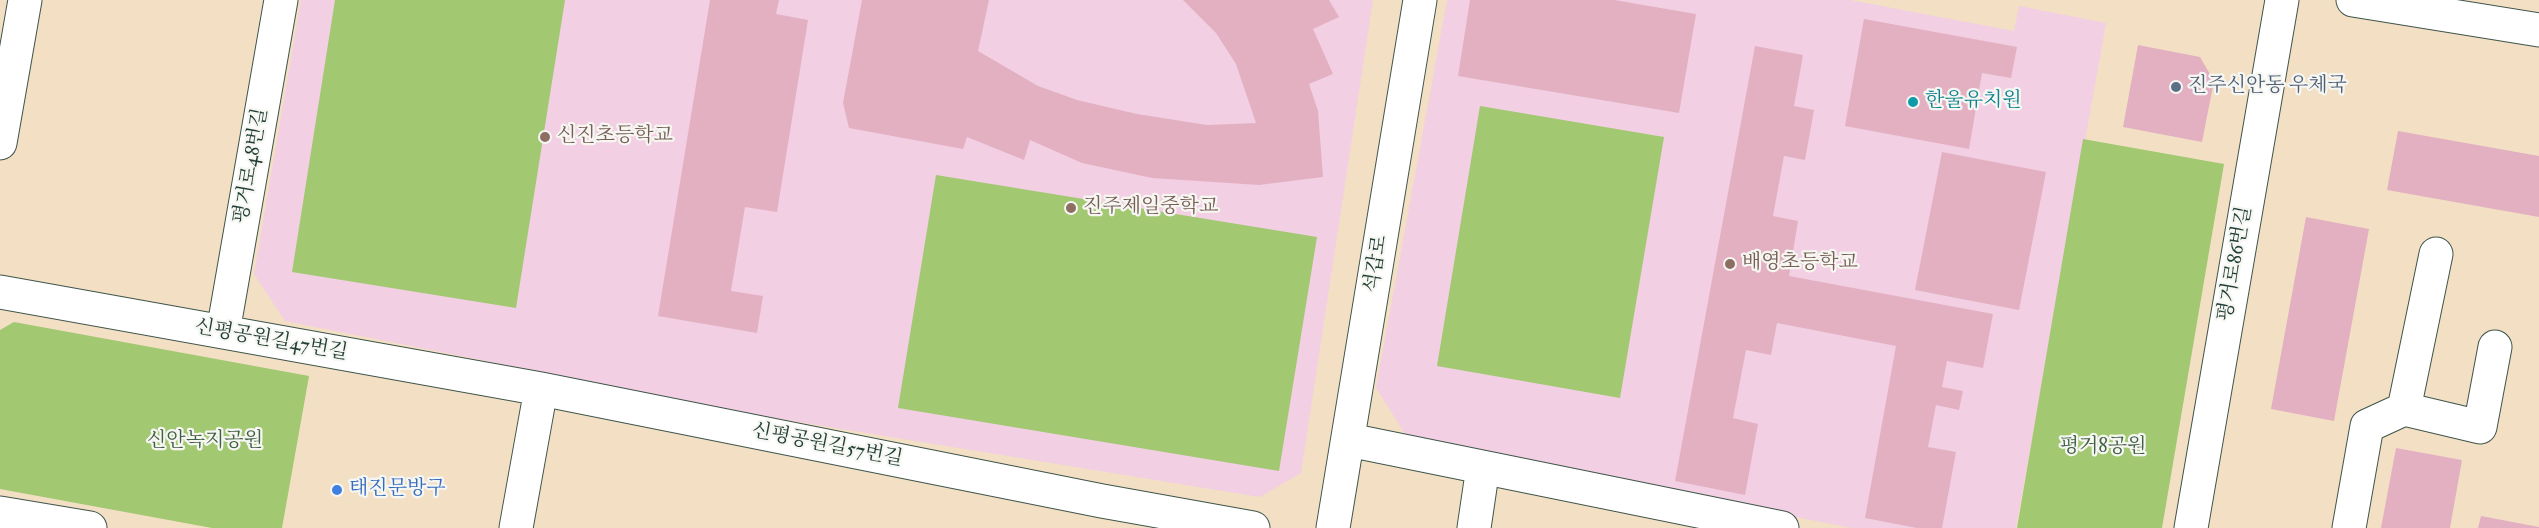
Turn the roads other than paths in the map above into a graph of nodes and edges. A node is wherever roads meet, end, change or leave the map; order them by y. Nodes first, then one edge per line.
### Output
1 (25, 0) edge
2 (281, 0) edge
3 (1420, 0) edge
4 (2282, 0) edge
5 (2353, 0) edge
6 (2539, 30) edge
7 (0, 143) edge
8 (2436, 254) dead end
9 (0, 292) edge
10 (223, 332) junction
11 (2495, 347) dead end
12 (541, 388) junction
13 (2404, 409) junction
14 (1349, 440) junction
15 (1483, 467) junction
16 (0, 513) edge
17 (1100, 515) edge
18 (1672, 517) edge
19 (90, 528) edge
20 (516, 528) edge
21 (1252, 528) edge
22 (1333, 528) edge
23 (1473, 528) edge
24 (1782, 528) edge
25 (2191, 528) edge
26 (2349, 528) edge

1 - 7 street
2 - 10 street, 평거로48번길
3 - 14 street, 석갑로
4 - 25 street, 평거로86번길
5 - 6 street
8 - 13 street
9 - 10 street, 신평공원길47번길
10 - 12 street, 신평공원길47번길
11 - 13 street
12 - 17 street, 신평공원길57번길
12 - 20 street
13 - 26 street
14 - 15 street
14 - 22 street, 석갑로
15 - 18 street
15 - 23 street
16 - 19 street
17 - 21 street, 신평공원길57번길
18 - 24 street

